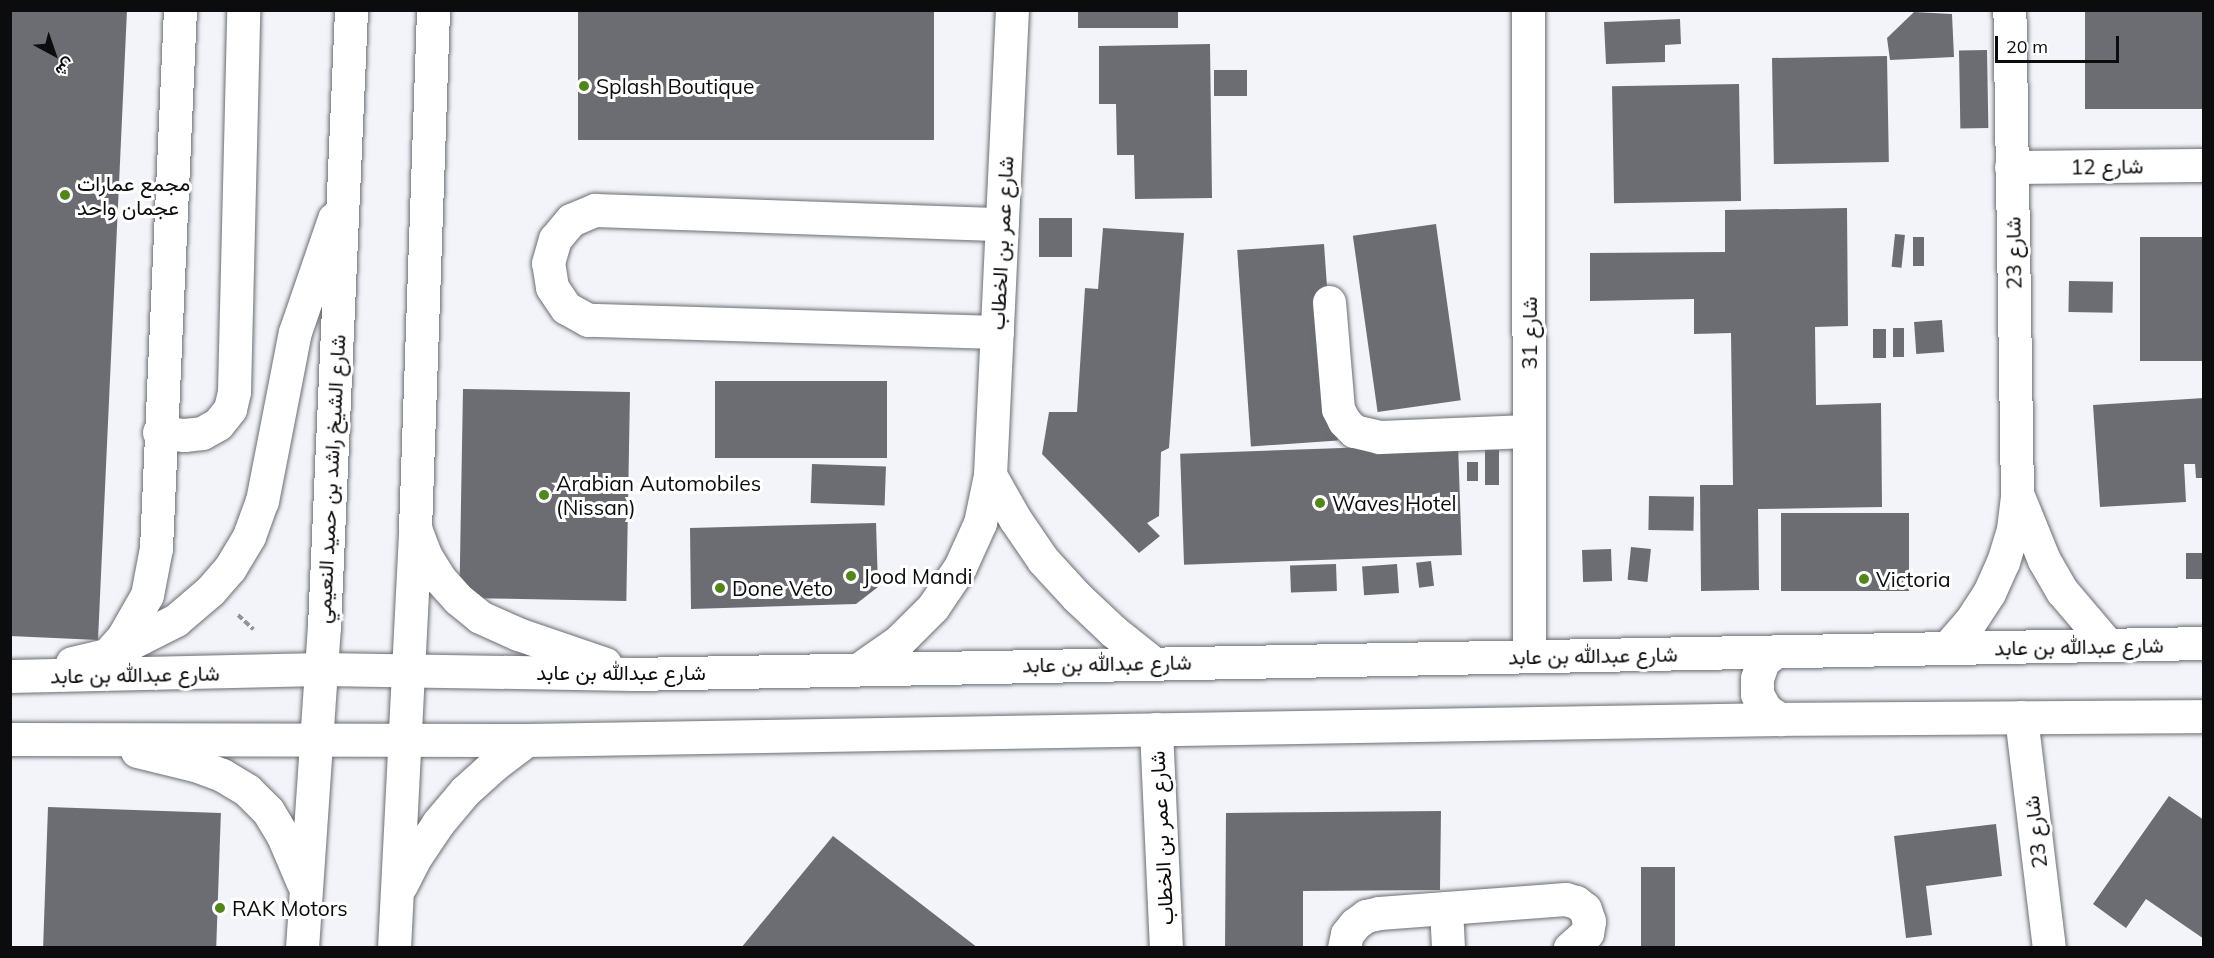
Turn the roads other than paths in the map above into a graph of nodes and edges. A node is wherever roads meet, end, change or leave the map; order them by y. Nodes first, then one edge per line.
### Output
1 (180, 10) edge
2 (243, 10) edge
3 (351, 10) edge
4 (433, 10) edge
5 (1012, 10) edge
6 (1528, 10) edge
7 (2009, 10) edge
8 (2204, 165) edge
9 (2011, 168) junction
10 (343, 195) junction
11 (1002, 224) junction
12 (1329, 302) dead end
13 (997, 332) junction
14 (1529, 431) junction
15 (159, 432) junction
16 (990, 476) junction
17 (2017, 495) junction
18 (415, 529) junction
19 (2204, 644) edge
20 (2108, 645) junction
21 (1947, 648) junction
22 (1776, 651) junction
23 (107, 655) junction
24 (1530, 656) junction
25 (1152, 662) junction
26 (321, 669) junction
27 (859, 669) junction
28 (406, 670) junction
29 (632, 674) junction
30 (15, 676) edge
31 (2204, 716) edge
32 (2021, 717) junction
33 (1780, 719) junction
34 (1156, 729) junction
35 (82, 738) junction
36 (10, 739) edge
37 (316, 739) junction
38 (403, 740) junction
39 (528, 740) junction
40 (306, 888) junction
41 (397, 892) junction
42 (1446, 908) junction
43 (302, 948) edge
44 (394, 948) edge
45 (1166, 948) edge
46 (1344, 948) edge
47 (1448, 948) edge
48 (1570, 948) edge
49 (2049, 948) edge

1 - 15 main road
2 - 15 main road
3 - 10 main road, شارع الشيخ راشد بن حميد النعيمي
4 - 18 main road
5 - 11 main road, شارع عمر بن الخطاب
6 - 14 main road, شارع 31
7 - 9 main road, شارع 23
8 - 9 main road, شارع 12
9 - 17 main road, شارع 23
10 - 23 main road
10 - 26 main road, شارع الشيخ راشد بن حميد النعيمي
11 - 13 main road, شارع عمر بن الخطاب
11 - 13 main road
12 - 14 main road
13 - 16 main road, شارع عمر بن الخطاب
14 - 24 main road, شارع 31
15 - 23 main road
16 - 25 main road
16 - 27 main road, شارع عمر بن الخطاب
17 - 20 main road, شارع 23
17 - 21 main road, شارع 23
18 - 28 main road
18 - 29 main road
19 - 20 main road, شارع عبدالله بن عابد
20 - 21 main road, شارع عبدالله بن عابد
21 - 22 main road, شارع عبدالله بن عابد
22 - 24 main road, شارع عبدالله بن عابد
22 - 33 main road
23 - 30 main road
24 - 25 main road, شارع عبدالله بن عابد
25 - 27 main road, شارع عبدالله بن عابد
26 - 28 main road, شارع عبدالله بن عابد
26 - 30 main road, شارع عبدالله بن عابد
26 - 37 main road, شارع الشيخ راشد بن حميد النعيمي
27 - 29 main road, شارع عبدالله بن عابد
28 - 29 main road, شارع عبدالله بن عابد
28 - 38 main road
31 - 32 main road
32 - 33 main road
32 - 49 main road, شارع 23
33 - 34 main road
34 - 39 main road
34 - 45 main road, شارع عمر بن الخطاب
35 - 36 main road
35 - 37 main road
35 - 40 main road
37 - 38 main road
37 - 40 main road, شارع الشيخ راشد بن حميد النعيمي
38 - 39 main road
38 - 41 main road
39 - 41 main road
40 - 43 main road, شارع الشيخ راشد بن حميد النعيمي
41 - 44 main road
42 - 46 main road
42 - 47 main road
42 - 48 main road

